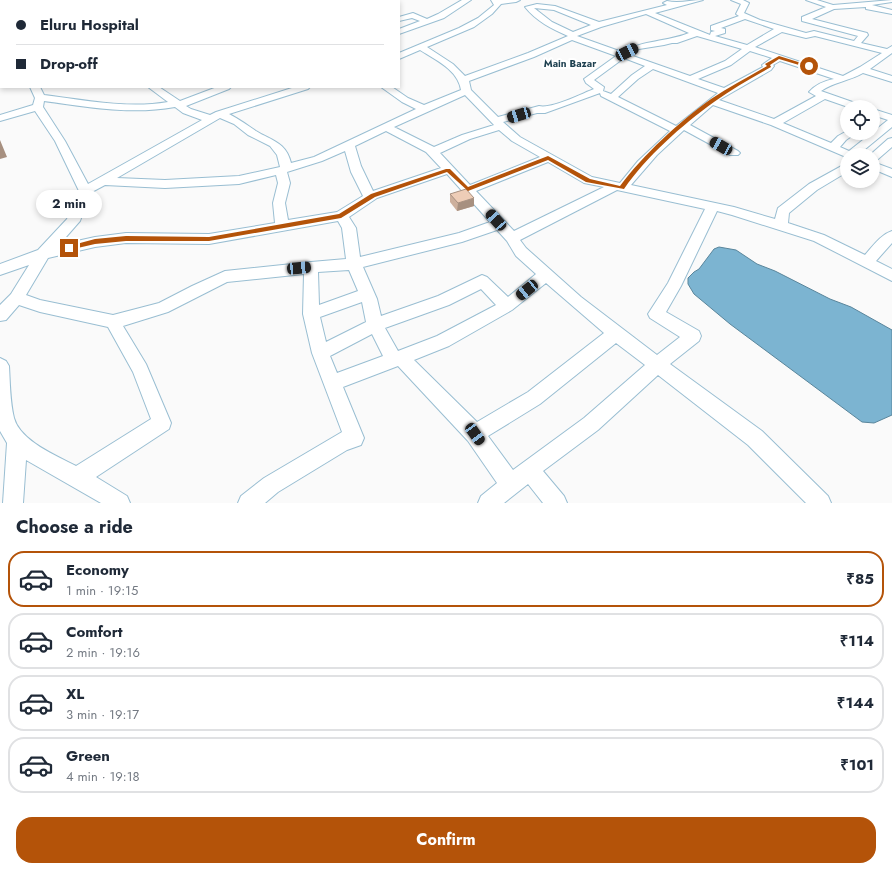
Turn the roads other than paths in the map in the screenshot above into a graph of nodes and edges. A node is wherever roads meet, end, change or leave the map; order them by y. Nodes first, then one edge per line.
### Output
1 (467, 0) edge
2 (516, 0) edge
3 (519, 0) edge
4 (661, 0) edge
5 (699, 0) edge
6 (735, 0) edge
7 (810, 0) edge
8 (848, 0) edge
9 (892, 0) edge
10 (496, 1) edge
11 (862, 5) junction
12 (531, 6) junction
13 (674, 6) junction
14 (833, 7) junction
15 (647, 12) junction
16 (892, 12) edge
17 (746, 17) junction
18 (400, 18) edge
19 (425, 23) junction
20 (598, 25) junction
21 (781, 29) junction
22 (400, 32) edge
23 (696, 33) junction
24 (449, 36) junction
25 (573, 36) junction
26 (710, 37) junction
27 (856, 43) junction
28 (421, 47) junction
29 (748, 48) junction
30 (890, 51) edge
31 (623, 55) junction
32 (400, 56) edge
33 (779, 58) junction
34 (651, 66) junction
35 (862, 70) junction
36 (844, 79) junction
37 (892, 79) edge
38 (690, 80) junction
39 (465, 86) junction
40 (154, 88) edge
41 (223, 88) edge
42 (302, 88) edge
43 (387, 88) edge
44 (599, 90) junction
45 (725, 92) junction
46 (824, 96) junction
47 (38, 98) edge
48 (612, 98) junction
49 (712, 101) junction
50 (840, 101) edge
51 (177, 105) junction
52 (424, 109) junction
53 (880, 114) edge
54 (215, 117) junction
55 (0, 118) edge
56 (892, 118) edge
57 (892, 122) edge
58 (775, 123) junction
59 (498, 124) junction
60 (386, 127) junction
61 (679, 128) junction
62 (840, 140) edge
63 (892, 141) edge
64 (349, 146) junction
65 (833, 148) junction
66 (859, 148) edge
67 (840, 151) edge
68 (432, 152) junction
69 (880, 152) edge
70 (734, 153) dead end
71 (548, 158) junction
72 (880, 167) edge
73 (284, 170) junction
74 (448, 170) junction
75 (890, 170) edge
76 (840, 171) edge
77 (102, 181) junction
78 (618, 187) junction
79 (468, 190) junction
80 (85, 191) junction
81 (370, 198) junction
82 (713, 206) junction
83 (341, 216) junction
84 (499, 224) junction
85 (282, 226) junction
86 (781, 226) junction
87 (892, 236) edge
88 (512, 238) junction
89 (43, 254) junction
90 (867, 262) junction
91 (354, 264) junction
92 (311, 268) junction
93 (0, 270) edge
94 (546, 274) junction
95 (892, 275) edge
96 (367, 294) junction
97 (16, 298) junction
98 (507, 306) junction
99 (310, 314) junction
100 (0, 316) edge
101 (113, 322) junction
102 (375, 325) junction
103 (616, 334) junction
104 (320, 353) junction
105 (398, 358) junction
106 (657, 365) junction
107 (0, 366) edge
108 (333, 383) junction
109 (2, 424) edge
110 (475, 434) junction
111 (17, 442) junction
112 (529, 470) junction
113 (77, 477) junction
114 (511, 485) junction
115 (13, 503) edge
116 (120, 503) edge
117 (248, 503) edge
118 (488, 503) edge
119 (557, 503) edge
120 (821, 503) edge

1 - 19 street
2 - 10 street
3 - 12 street
4 - 13 street
5 - 13 street
6 - 17 street
7 - 14 street
8 - 11 street
9 - 11 street
10 - 24 street
11 - 14 street
11 - 16 street
12 - 20 street
12 - 25 street
13 - 15 street
14 - 27 street
15 - 20 street
15 - 23 street
17 - 21 street
17 - 26 street
18 - 19 street
19 - 22 street
19 - 24 street
20 - 25 street
21 - 27 street
21 - 29 street
23 - 26 street
23 - 31 street
24 - 28 street
25 - 31 street
25 - 39 street
26 - 29 street
27 - 30 street
28 - 32 street
28 - 39 street
29 - 33 street
29 - 38 street
30 - 35 street
31 - 34 street
31 - 44 street
33 - 36 street
33 - 45 street
34 - 38 street
34 - 48 street
35 - 36 street
35 - 37 street
36 - 46 street
38 - 45 street
39 - 52 street
39 - 59 street
40 - 51 street
41 - 51 street
42 - 54 street
43 - 52 street
44 - 48 street
44 - 59 street
45 - 49 street
46 - 50 street
46 - 58 street
47 - 51 street
47 - 55 street
47 - 80 street
48 - 61 street
49 - 58 street
49 - 61 street
51 - 54 street
52 - 60 street
53 - 56 street
54 - 73 street
54 - 77 street
57 - 66 street
58 - 65 street
59 - 68 street
59 - 71 street
60 - 64 street
60 - 68 street
61 - 70 street
61 - 78 street
62 - 65 street
63 - 69 street
64 - 73 street
64 - 81 street
65 - 67 street
68 - 74 street
71 - 78 street
71 - 79 street
72 - 75 street
73 - 77 street
73 - 85 street
74 - 79 street
74 - 81 street
76 - 86 street
77 - 80 street
78 - 82 street
78 - 88 street
79 - 84 street
80 - 89 street
81 - 83 street
82 - 86 street
82 - 106 street
83 - 85 street
83 - 91 street
84 - 88 street
84 - 91 street
85 - 89 street
86 - 90 street
87 - 90 street
88 - 94 street
89 - 93 street
89 - 97 street
90 - 95 street
91 - 92 street
91 - 96 street
92 - 99 street
92 - 101 street
94 - 98 street
94 - 103 street
96 - 99 street
96 - 102 street
97 - 100 street
97 - 101 street
98 - 102 street
98 - 105 street
99 - 104 street
101 - 113 street
102 - 104 street
102 - 105 street
103 - 106 street
103 - 110 street
104 - 108 street
105 - 108 street
105 - 110 street
106 - 112 street
106 - 120 street
107 - 109 street
108 - 117 street
109 - 111 street
110 - 114 street
111 - 113 street
111 - 115 street
112 - 114 street
112 - 119 street
113 - 116 street
114 - 118 street

